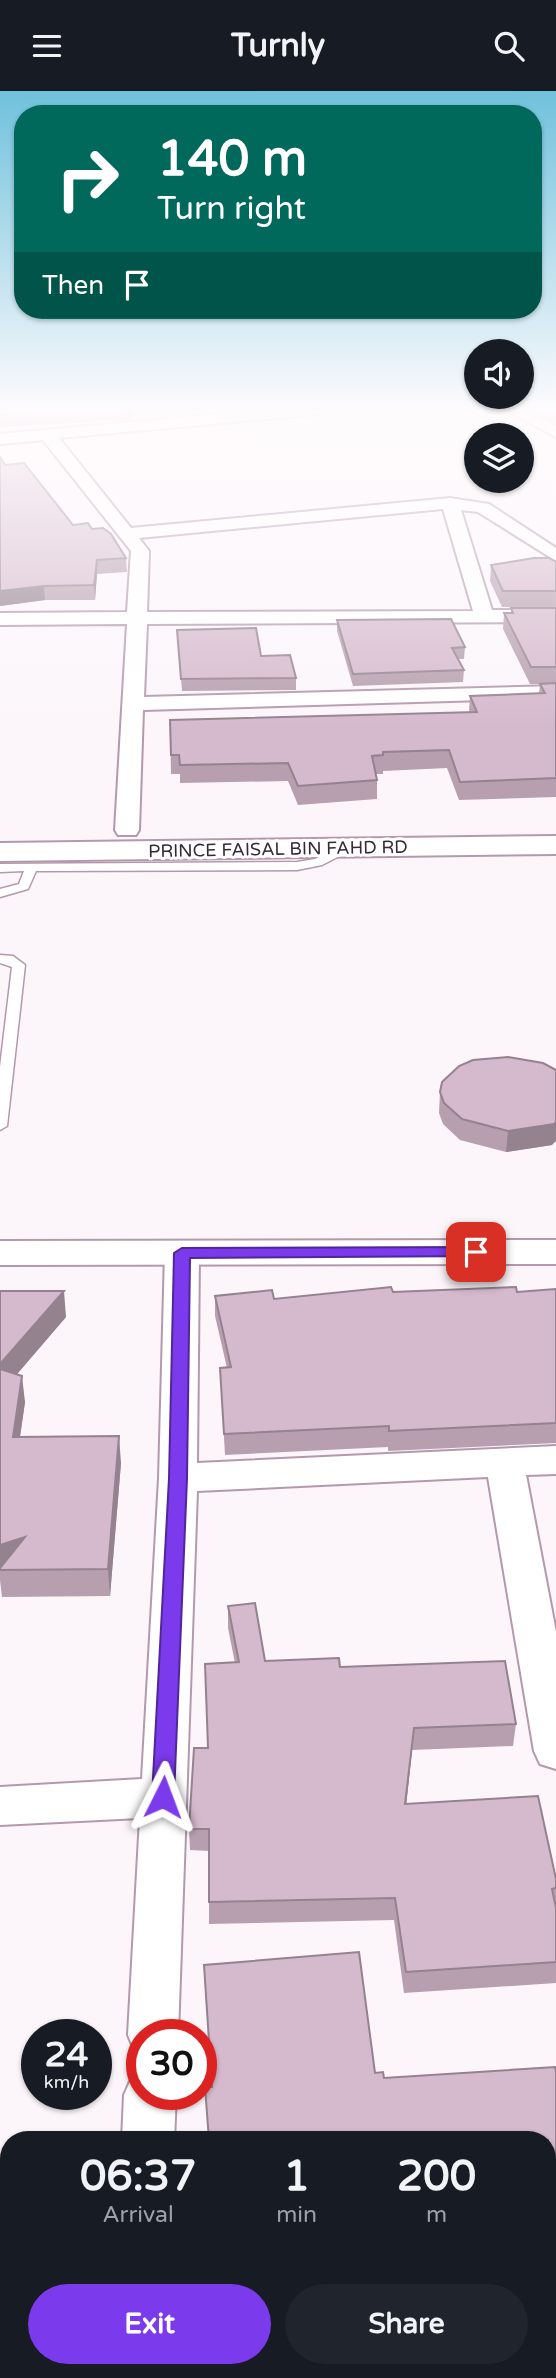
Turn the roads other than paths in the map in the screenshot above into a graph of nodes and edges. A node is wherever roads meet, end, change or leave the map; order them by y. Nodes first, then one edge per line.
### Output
1 (112, 516) edge
2 (317, 516) edge
3 (454, 516) edge
4 (494, 516) edge
5 (127, 534) junction
6 (554, 556) edge
7 (468, 565) junction
8 (494, 565) edge
9 (531, 565) edge
10 (484, 616) junction
11 (556, 616) edge
12 (137, 617) junction
13 (0, 619) edge
14 (556, 692) edge
15 (134, 704) junction
16 (556, 827) edge
17 (127, 829) junction
18 (0, 831) edge
19 (556, 845) edge
20 (348, 848) junction
21 (0, 852) edge
22 (0, 868) edge
23 (30, 868) junction
24 (0, 893) edge
25 (0, 959) edge
26 (7, 997) edge
27 (0, 1126) edge
28 (556, 1252) edge
29 (0, 1253) edge
30 (182, 1253) junction
31 (556, 1460) edge
32 (505, 1463) junction
33 (178, 1478) junction
34 (556, 1751) edge
35 (163, 1797) junction
36 (0, 1806) edge
37 (154, 2019) edge
38 (149, 2110) edge
39 (148, 2131) edge

1 - 5 street
2 - 5 street
3 - 7 street
4 - 6 street
5 - 12 street
6 - 9 street
7 - 8 street
7 - 10 street
10 - 11 street
10 - 12 street
12 - 13 street
12 - 15 street
14 - 15 street
15 - 17 street
16 - 17 main road, PRINCE FAISAL BIN FAHD RD
17 - 18 main road, PRINCE FAISAL BIN FAHD RD
19 - 20 main road, PRINCE FAISAL BIN FAHD RD
20 - 21 main road, PRINCE FAISAL BIN FAHD RD
20 - 23 lane
22 - 23 lane
23 - 24 lane
25 - 26 lane
26 - 27 lane
28 - 30 main road
29 - 30 main road
30 - 33 street
31 - 32 street
32 - 33 street
32 - 34 street
33 - 35 street
35 - 36 street
35 - 37 street
38 - 39 street

